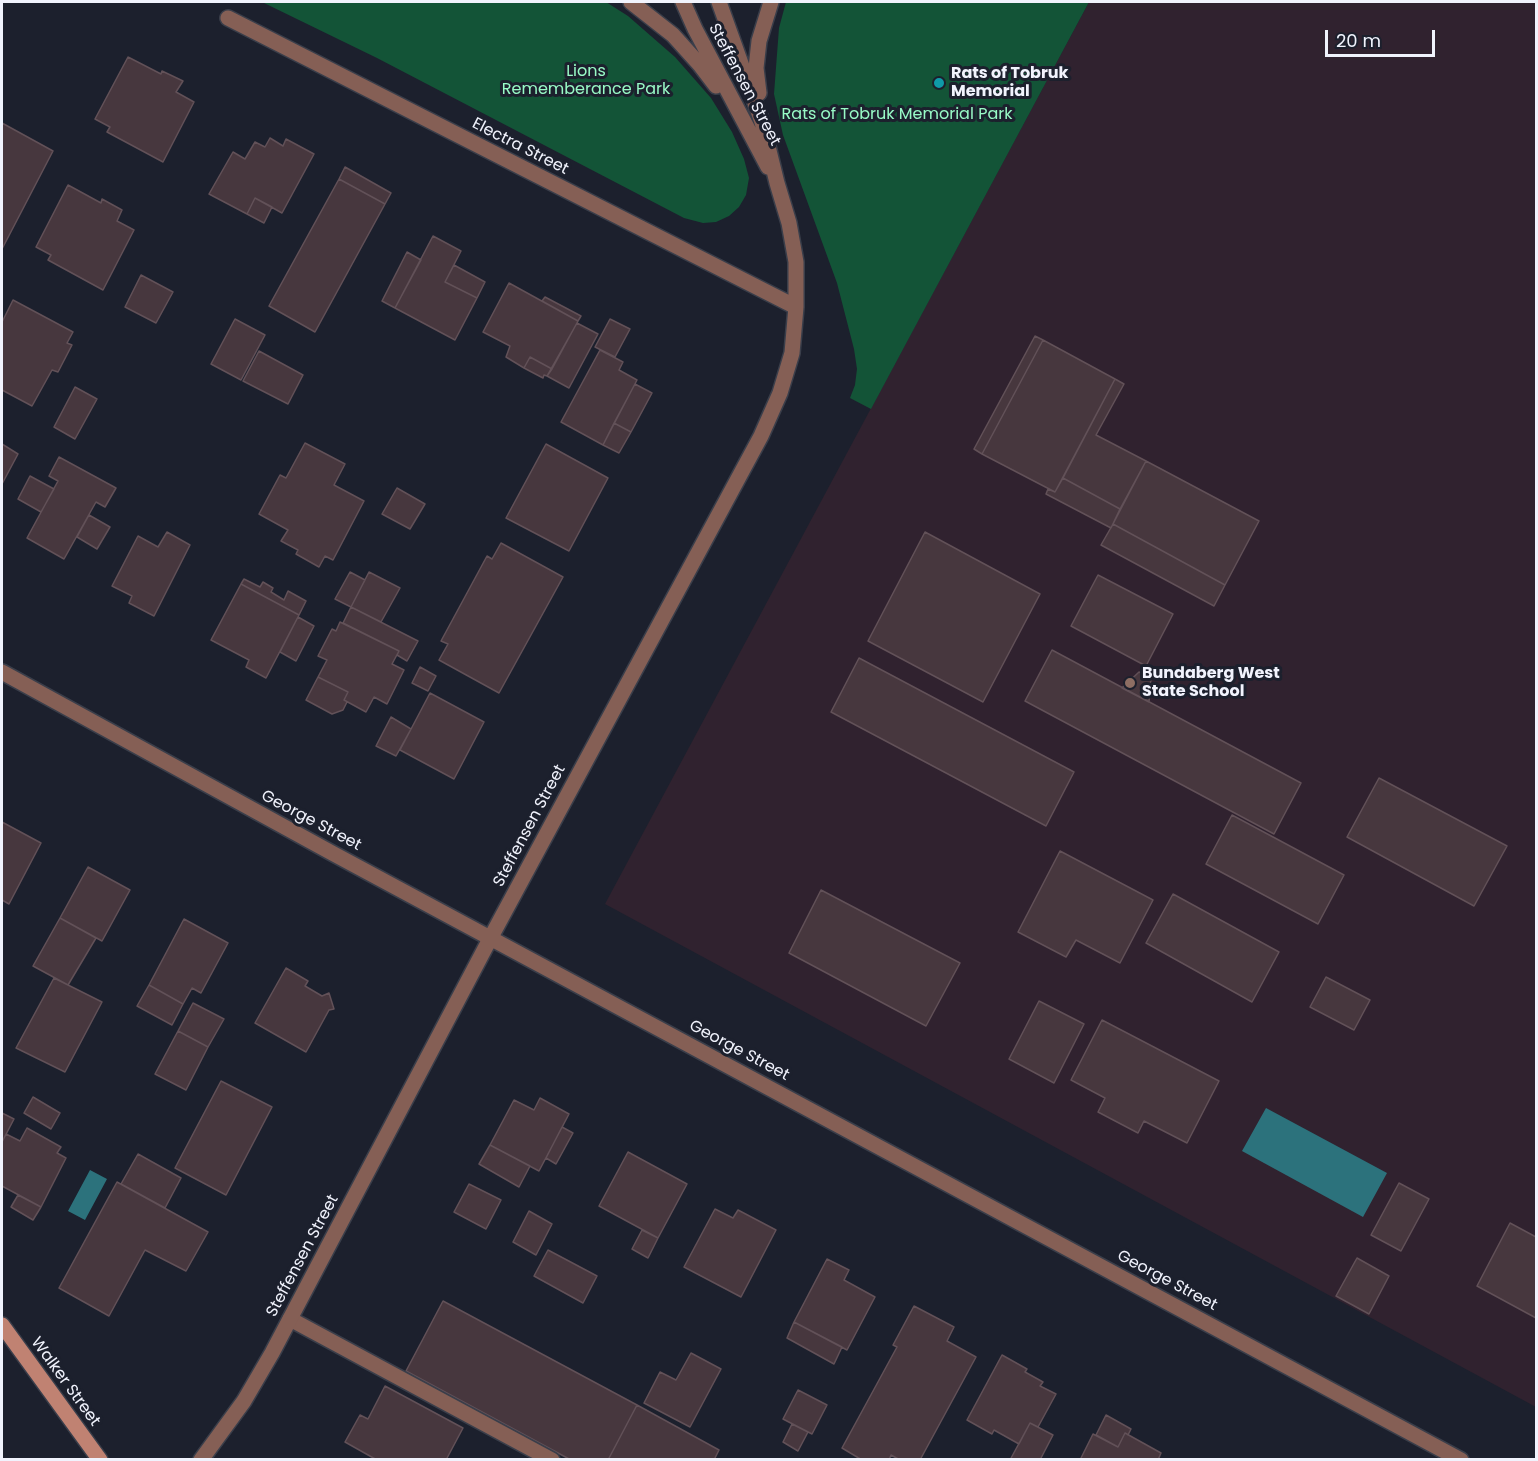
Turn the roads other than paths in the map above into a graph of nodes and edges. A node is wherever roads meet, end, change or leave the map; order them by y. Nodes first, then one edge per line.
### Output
1 (631, 2) edge
2 (683, 2) edge
3 (719, 2) edge
4 (771, 2) edge
5 (228, 18) dead end
6 (762, 122) junction
7 (746, 127) junction
8 (777, 183) junction
9 (796, 307) junction
10 (2, 672) edge
11 (491, 937) junction
12 (290, 1319) junction
13 (2, 1325) edge
14 (100, 1460) edge
15 (201, 1460) edge
16 (552, 1460) edge
17 (1461, 1460) edge

1 - 7 street
2 - 7 street, Steffensen Street
3 - 6 street, Steffensen Street
4 - 6 street
5 - 9 street, Electra Street
6 - 8 street, Steffensen Street
7 - 8 street, Steffensen Street
8 - 9 street, Steffensen Street
9 - 11 street, Steffensen Street
10 - 11 street, George Street
11 - 12 street, Steffensen Street
11 - 17 street, George Street
12 - 15 street, Steffensen Street
12 - 16 street
13 - 14 main road, Walker Street

